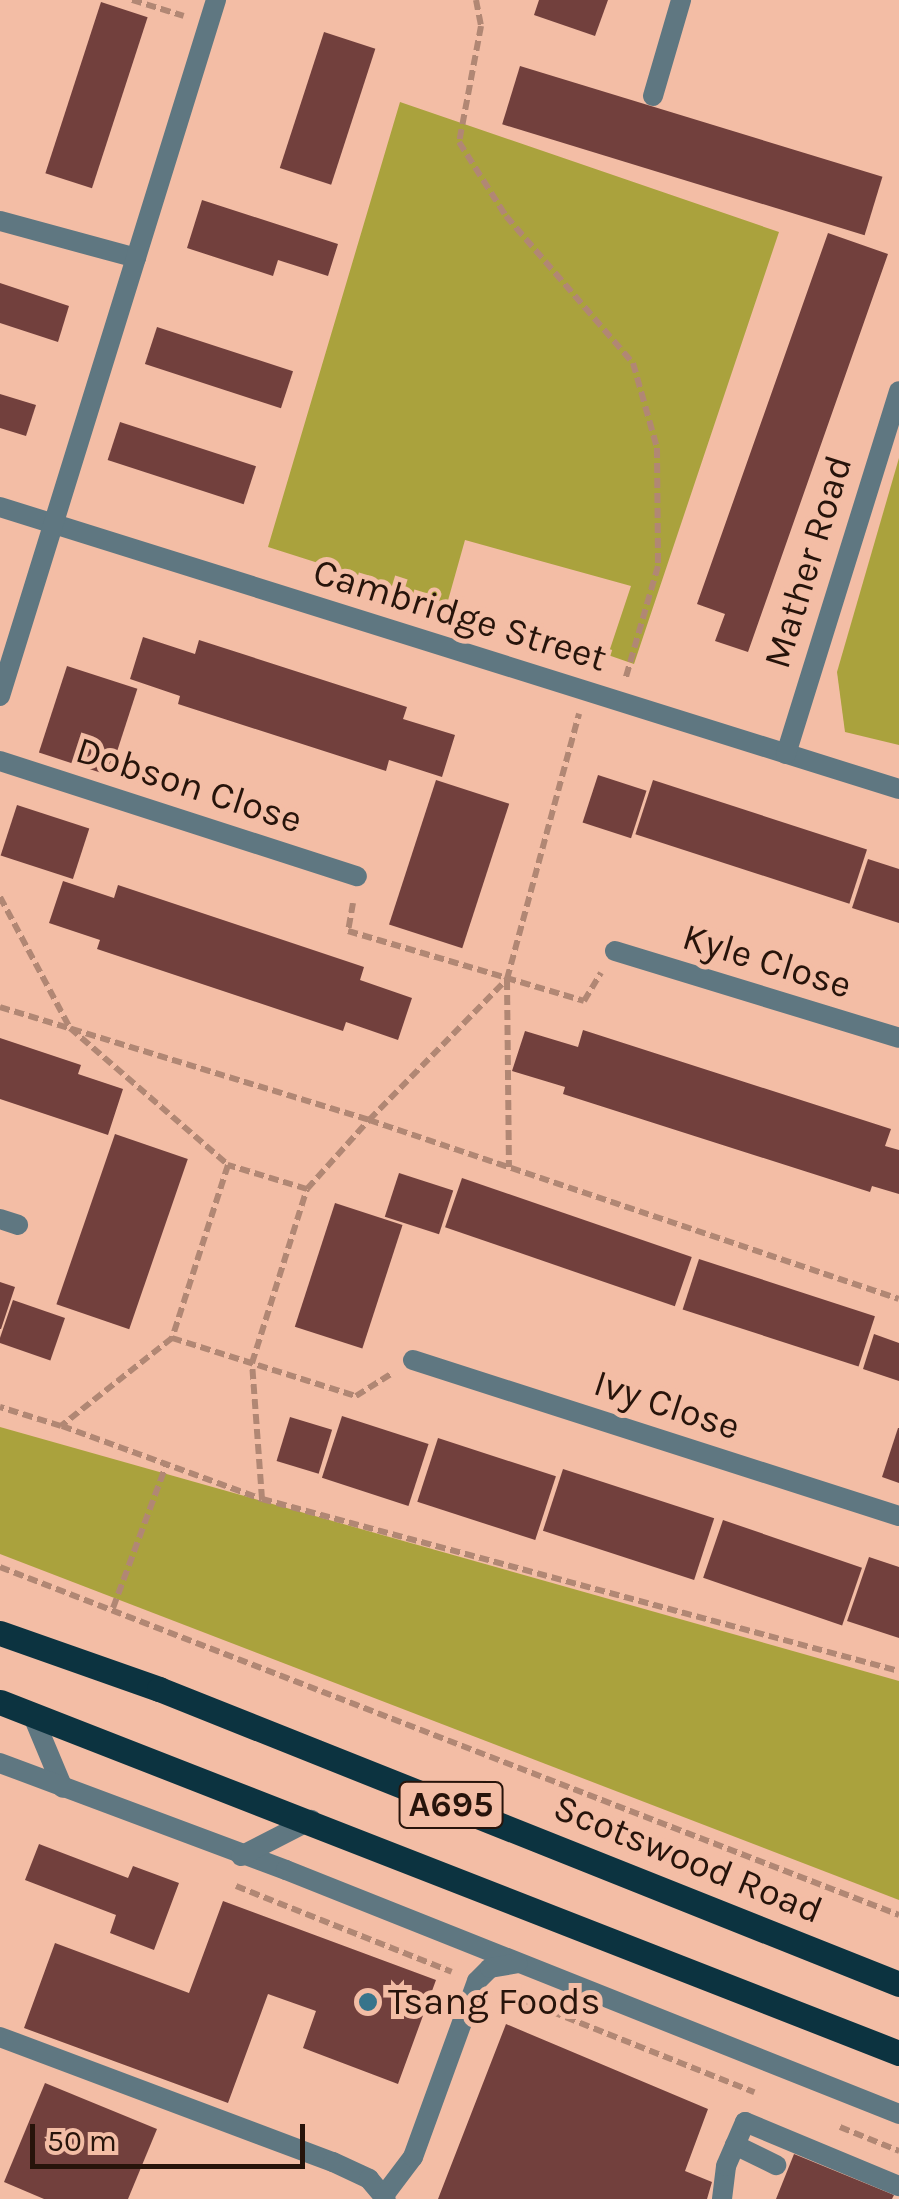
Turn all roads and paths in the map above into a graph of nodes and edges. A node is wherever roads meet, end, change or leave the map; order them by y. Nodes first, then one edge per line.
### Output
1 (132, 0) edge
2 (216, 0) edge
3 (476, 0) edge
4 (681, 0) edge
5 (209, 24) junction
6 (654, 96) dead end
7 (0, 221) edge
8 (136, 258) junction
9 (899, 391) edge
10 (0, 507) edge
11 (54, 524) junction
12 (585, 691) junction
13 (0, 696) edge
14 (619, 701) junction
15 (786, 754) junction
16 (0, 761) edge
17 (899, 789) edge
18 (357, 876) joint
19 (0, 897) edge
20 (616, 951) joint
21 (507, 979) junction
22 (0, 1007) edge
23 (70, 1028) junction
24 (899, 1038) edge
25 (370, 1120) junction
26 (228, 1165) junction
27 (509, 1168) junction
28 (307, 1189) junction
29 (899, 1299) edge
30 (172, 1338) junction
31 (413, 1360) joint
32 (252, 1363) junction
33 (0, 1407) edge
34 (61, 1426) junction
35 (167, 1463) junction
36 (262, 1499) junction
37 (899, 1516) edge
38 (0, 1567) edge
39 (113, 1608) junction
40 (0, 1633) edge
41 (899, 1671) edge
42 (0, 1702) edge
43 (32, 1714) junction
44 (0, 1764) edge
45 (63, 1788) junction
46 (311, 1820) junction
47 (241, 1856) junction
48 (899, 1915) edge
49 (520, 1963) junction
50 (899, 1984) edge
51 (0, 2037) edge
52 (899, 2052) edge
53 (899, 2114) edge
54 (735, 2145) junction
55 (776, 2164) dead end
56 (899, 2186) edge
57 (386, 2196) edge
58 (722, 2199) edge

1 - 5 path
2 - 5 street
3 - 14 path
4 - 6 street
5 - 8 street
7 - 8 street
8 - 11 street
9 - 15 street, Mather Road
10 - 11 street, Cambridge Street
11 - 12 street, Cambridge Street
11 - 13 street
12 - 14 street, Cambridge Street
12 - 21 path
14 - 15 street, Cambridge Street
15 - 17 street, Cambridge Street
16 - 18 street, Dobson Close
18 - 21 path
19 - 23 path
20 - 21 path
20 - 24 street, Kyle Close
21 - 25 path
21 - 27 path
22 - 23 path
23 - 25 path
23 - 26 path
25 - 27 path
25 - 28 path
26 - 28 path
26 - 30 path
27 - 29 path
28 - 32 path
30 - 32 path
30 - 34 path
31 - 32 path
31 - 37 street, Ivy Close
32 - 36 path
33 - 34 path
34 - 35 path
35 - 36 path
35 - 39 path
36 - 41 path
38 - 39 path, Scotswood Road
39 - 48 path, Scotswood Road
40 - 50 main road, Scotswood Road / A695
42 - 43 main road, A695
43 - 45 street
43 - 46 main road, A695
44 - 45 street
45 - 47 street
46 - 47 street
46 - 52 main road, A695
47 - 49 street
49 - 53 street
49 - 57 street
51 - 57 street
54 - 55 street
54 - 56 street
54 - 58 street

